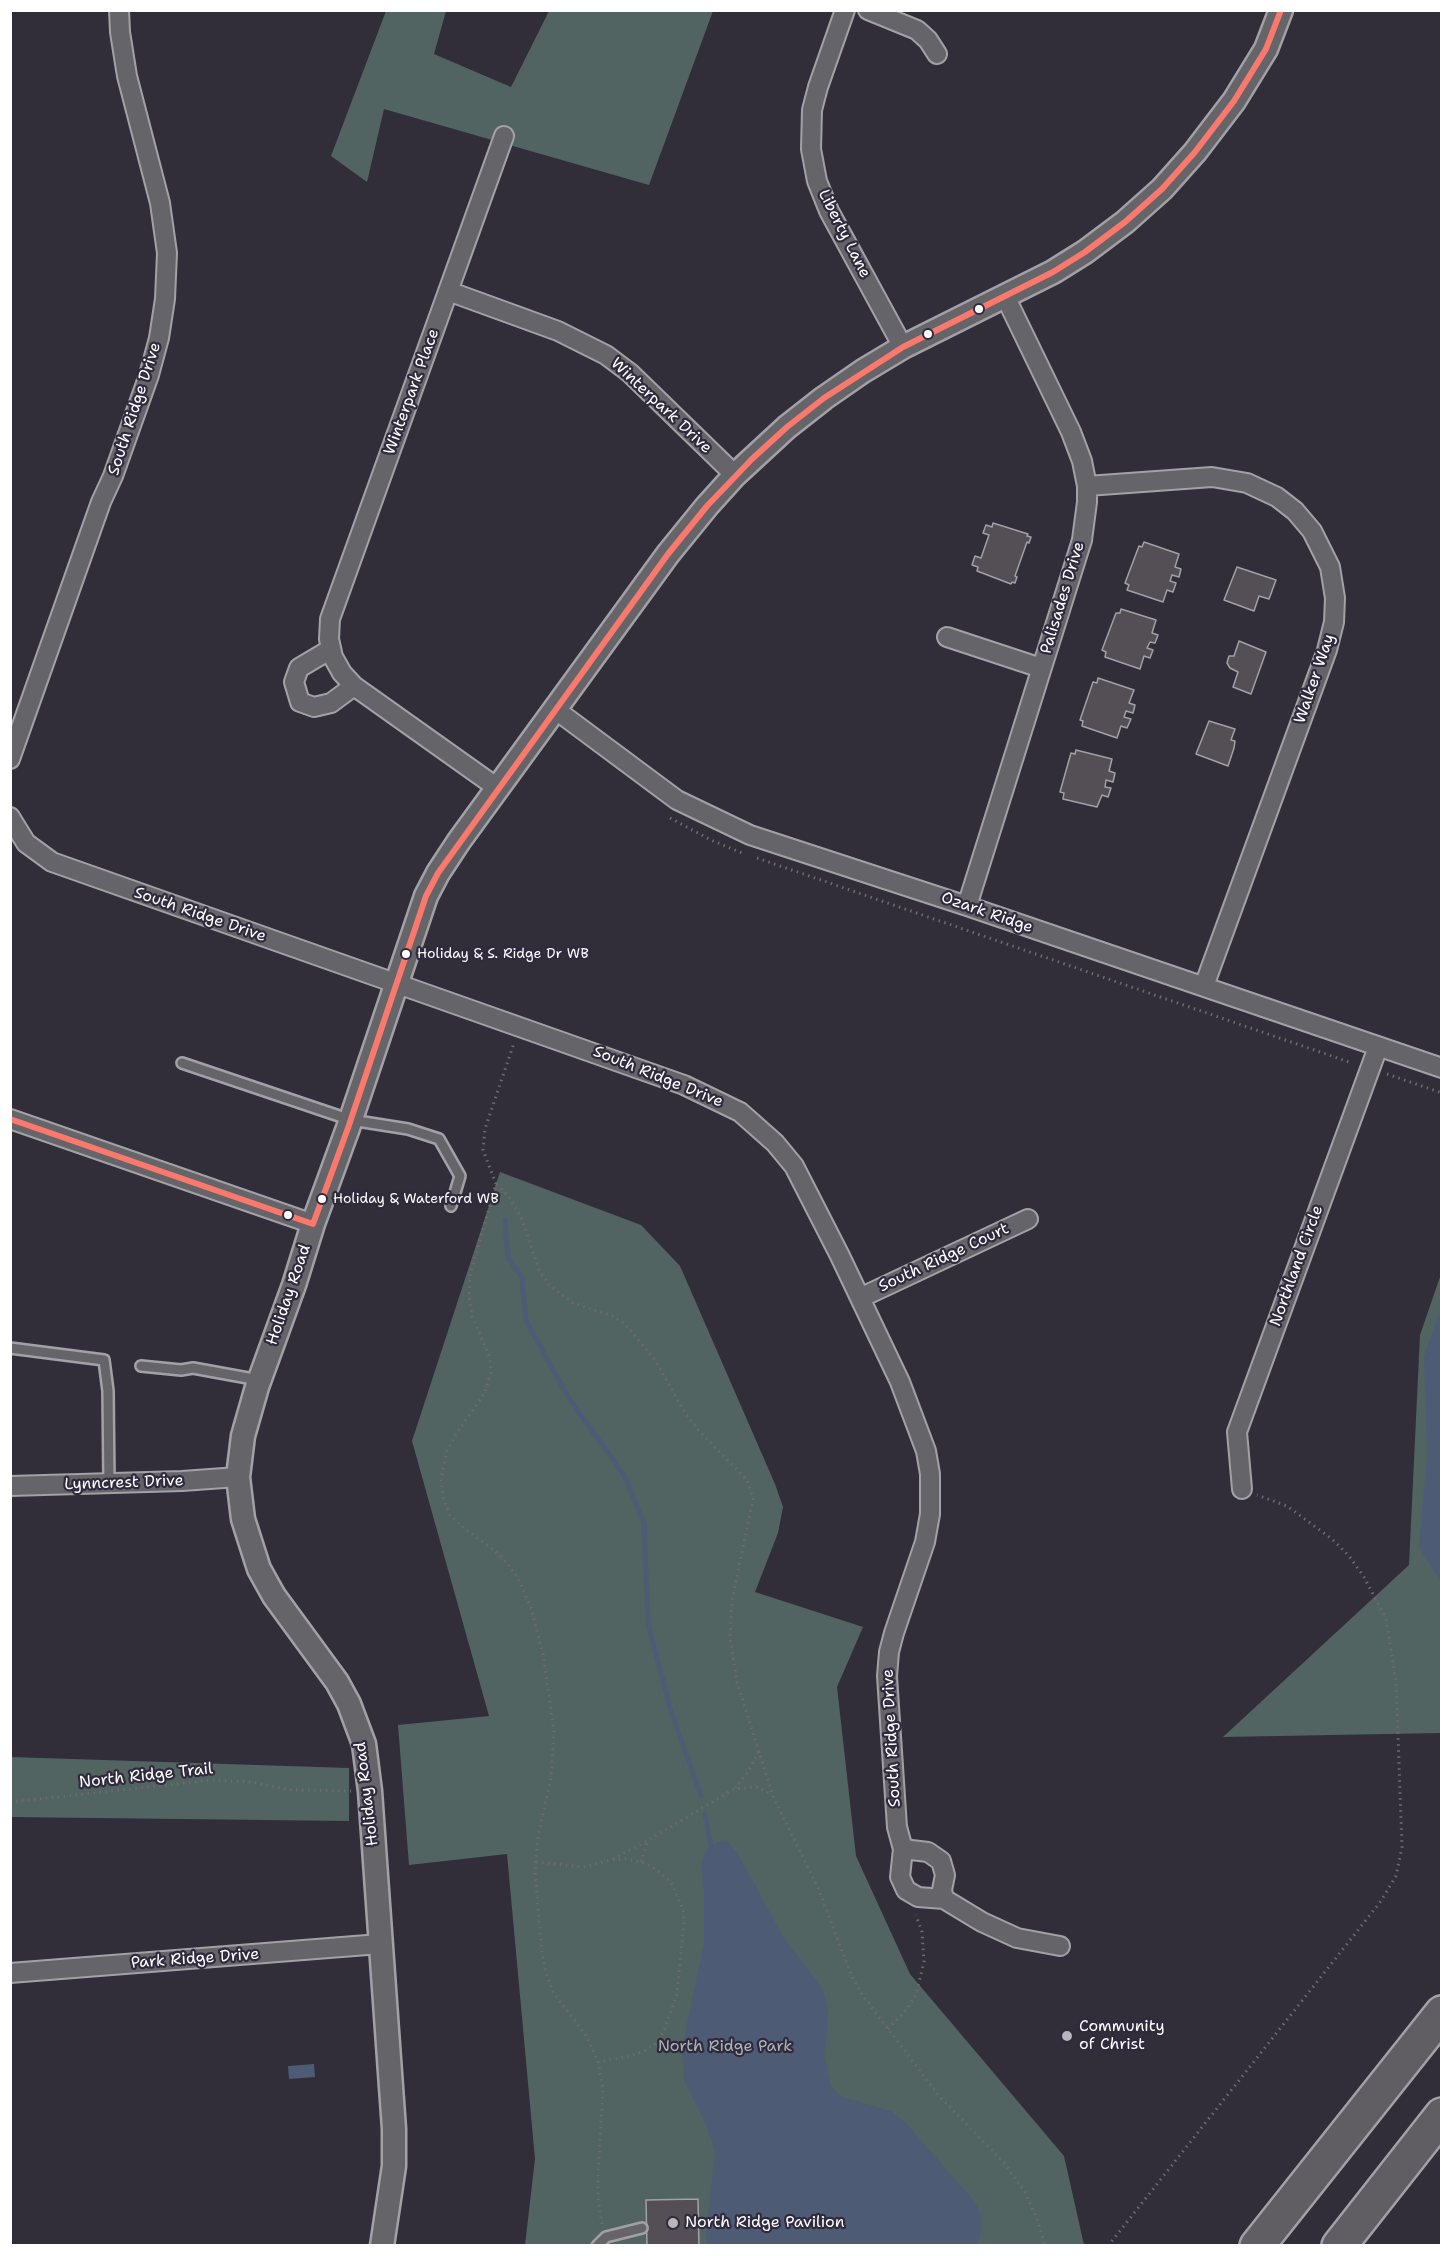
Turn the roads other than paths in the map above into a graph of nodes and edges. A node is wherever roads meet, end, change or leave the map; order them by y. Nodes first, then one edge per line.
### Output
1 (119, 10) edge
2 (845, 10) edge
3 (868, 10) edge
4 (1281, 10) edge
5 (937, 54) dead end
6 (504, 136) dead end
7 (448, 291) junction
8 (1005, 296) junction
9 (903, 347) junction
10 (735, 475) junction
11 (1087, 486) junction
12 (947, 637) dead end
13 (331, 649) junction
14 (1041, 668) junction
15 (354, 686) junction
16 (556, 710) junction
17 (10, 759) edge
18 (499, 789) junction
19 (10, 817) edge
20 (967, 906) junction
21 (397, 983) junction
22 (1204, 986) junction
23 (1378, 1047) junction
24 (182, 1063) dead end
25 (1442, 1068) edge
26 (10, 1119) edge
27 (351, 1120) junction
28 (451, 1206) dead end
29 (1028, 1219) dead end
30 (313, 1224) junction
31 (860, 1298) junction
32 (10, 1348) edge
33 (141, 1366) dead end
34 (260, 1380) junction
35 (238, 1477) junction
36 (109, 1483) junction
37 (10, 1486) edge
38 (1242, 1489) road end
39 (903, 1849) junction
40 (944, 1899) junction
41 (380, 1944) junction
42 (1060, 1946) dead end
43 (10, 1973) edge
44 (1442, 2013) edge
45 (1442, 2115) edge
46 (642, 2228) dead end
47 (382, 2246) edge
48 (597, 2246) edge
49 (1257, 2246) edge
50 (1339, 2246) edge

1 - 17 street, South Ridge Drive
2 - 9 street, Liberty Lane
3 - 5 street
4 - 8 street, Holiday Road
6 - 7 street, Winterpark Place
7 - 10 street, Winterpark Drive
7 - 13 street, Winterpark Place
8 - 9 street, Holiday Road
8 - 11 street, Palisades Drive
9 - 10 street, Holiday Road
10 - 16 street, Holiday Road
11 - 14 street, Palisades Drive
11 - 22 street, Walker Way
12 - 14 street
13 - 15 street, Winterpark Place
13 - 15 street
14 - 20 street, Palisades Drive
15 - 18 street, Winterpark Place
16 - 18 street, Holiday Road
16 - 20 street, Ozark Ridge
18 - 21 street, Holiday Road
19 - 21 street, South Ridge Drive
20 - 22 street, Ozark Ridge
21 - 27 street, Holiday Road
21 - 31 street, South Ridge Drive
22 - 23 street, Ozark Ridge
23 - 25 street, Ozark Ridge
23 - 38 street, Northland Circle
24 - 27 lane
26 - 30 street
27 - 28 lane
27 - 30 street, Holiday Road
29 - 31 street, South Ridge Court
30 - 34 street, Holiday Road
31 - 39 street, South Ridge Drive
32 - 36 lane
33 - 34 lane
34 - 35 street, Holiday Road
35 - 36 street, Lynncrest Drive
35 - 41 street, Holiday Road
36 - 37 street, Lynncrest Drive
39 - 40 street
39 - 40 street, South Ridge Drive
40 - 42 street
41 - 43 street, Park Ridge Drive
41 - 47 street, Holiday Road
44 - 49 highway
45 - 50 highway
46 - 48 lane

